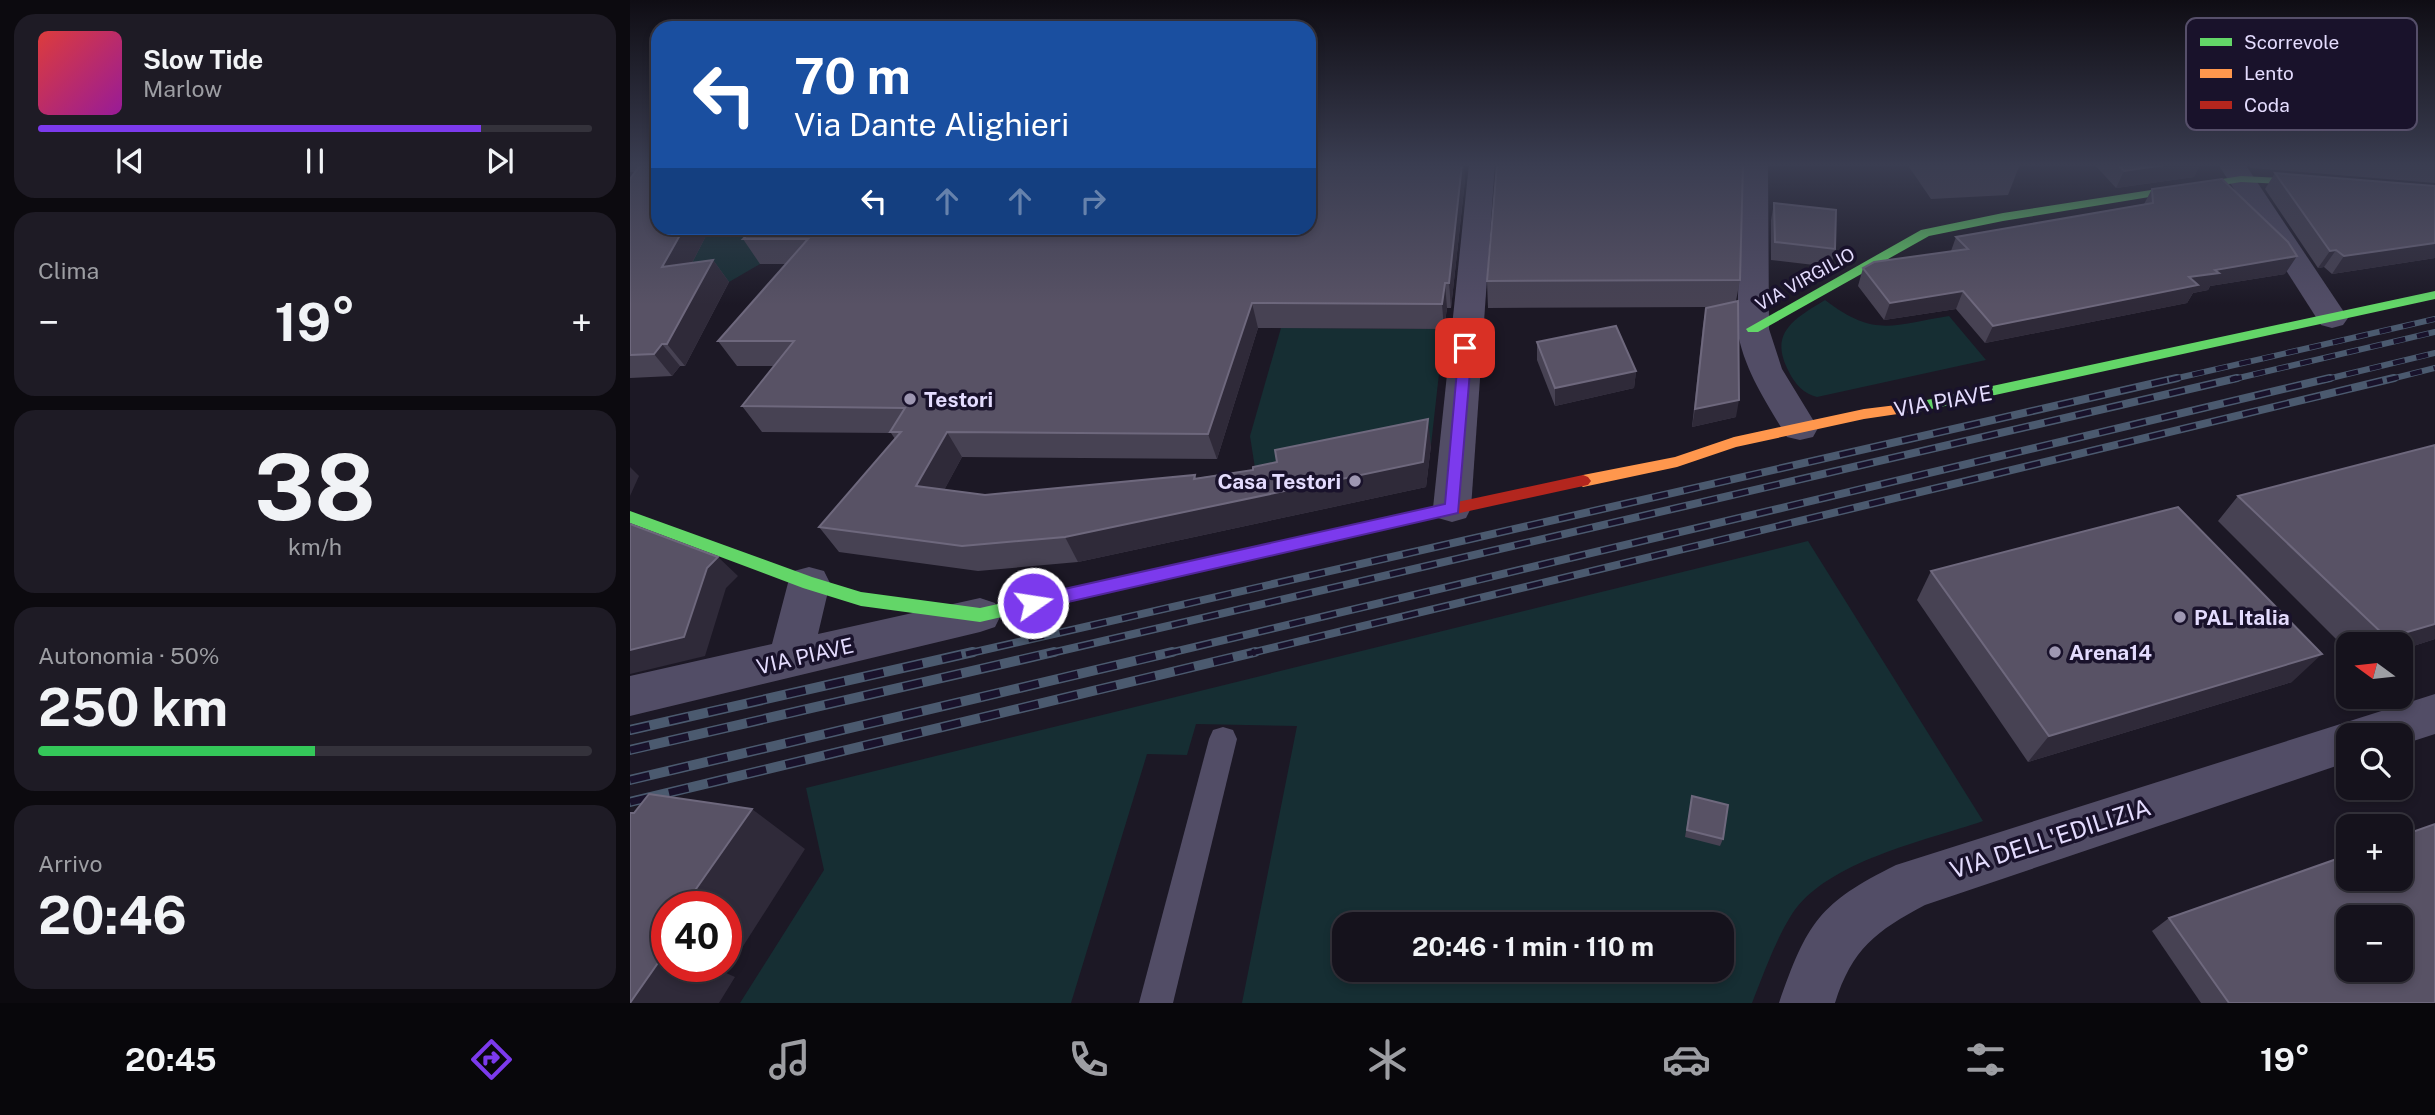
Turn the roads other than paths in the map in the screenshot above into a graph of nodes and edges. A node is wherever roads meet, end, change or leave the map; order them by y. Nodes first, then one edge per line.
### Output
1 (1478, 211) edge
2 (1754, 211) edge
3 (2035, 211) edge
4 (2262, 211) edge
5 (2435, 295) edge
6 (2332, 318) junction
7 (1752, 329) junction
8 (1800, 428) junction
9 (1452, 508) junction
10 (630, 517) edge
11 (808, 583) junction
12 (980, 615) junction
13 (790, 660) junction
14 (630, 696) edge
15 (2435, 714) edge
16 (2407, 723) edge
17 (1223, 740) dead end
18 (2336, 745) edge
19 (1156, 1003) edge
20 (1807, 1003) edge

1 - 9 street
2 - 7 street
3 - 7 street, VIA VIRGILIO
4 - 6 street
5 - 6 street, VIA PIAVE
6 - 8 street, VIA PIAVE
7 - 8 street
8 - 9 street, VIA PIAVE
9 - 12 street, VIA PIAVE
10 - 11 street
11 - 12 street
11 - 13 street
12 - 13 street, VIA PIAVE
13 - 14 street, VIA PIAVE
15 - 16 street
17 - 19 lane
18 - 20 street, VIA DELL'EDILIZIA

